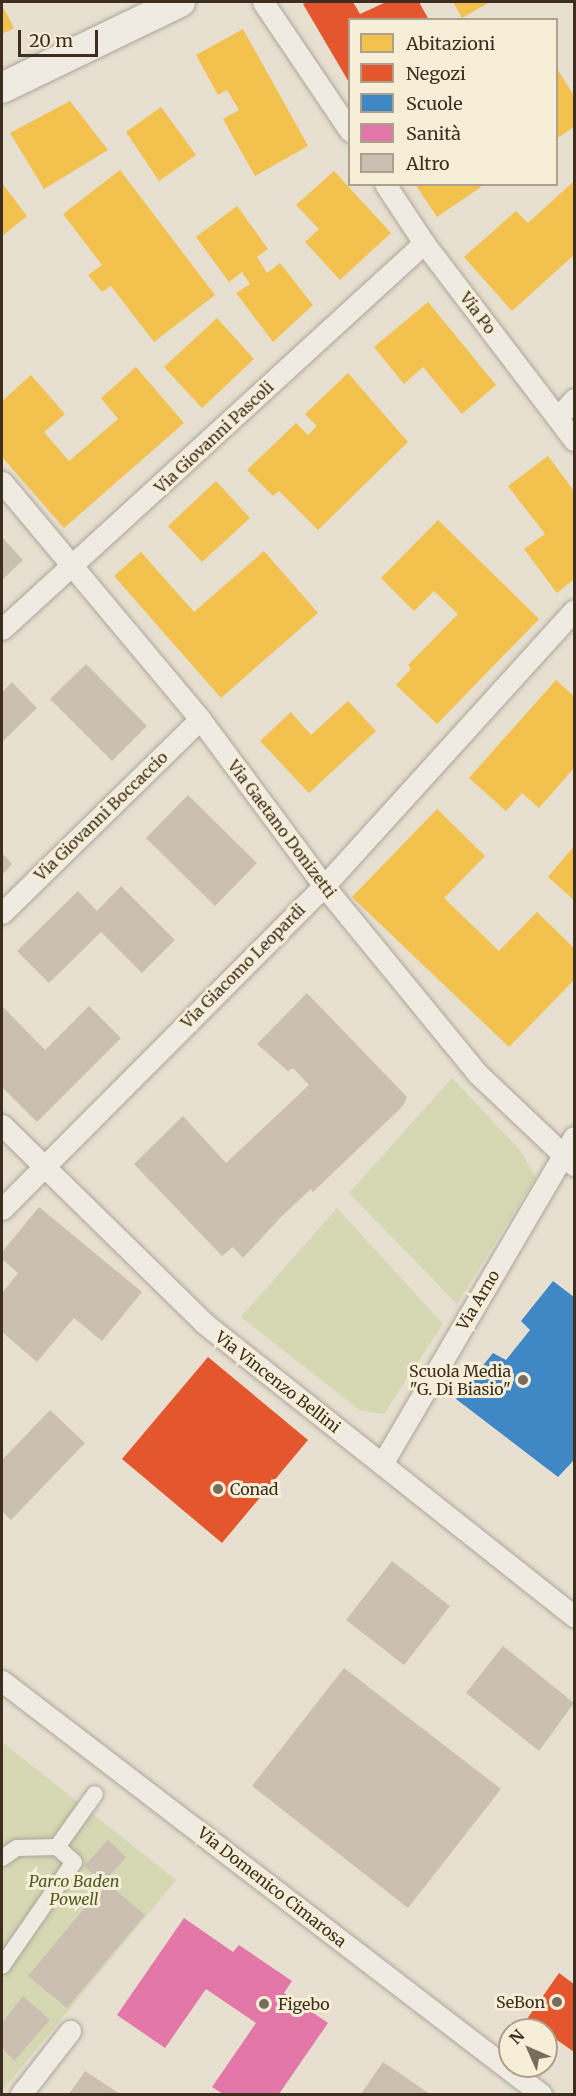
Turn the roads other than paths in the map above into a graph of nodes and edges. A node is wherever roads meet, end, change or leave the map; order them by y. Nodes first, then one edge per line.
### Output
1 (180, 2) edge
2 (262, 2) edge
3 (2, 88) edge
4 (348, 128) edge
5 (386, 186) edge
6 (424, 243) junction
7 (574, 399) edge
8 (558, 417) junction
9 (574, 440) edge
10 (2, 482) edge
11 (71, 568) junction
12 (574, 610) edge
13 (2, 629) edge
14 (200, 719) junction
15 (324, 886) junction
16 (2, 913) edge
17 (2, 1125) edge
18 (574, 1137) edge
19 (569, 1160) edge
20 (42, 1165) junction
21 (2, 1209) edge
22 (381, 1464) junction
23 (574, 1616) edge
24 (2, 1681) edge
25 (95, 1794) dead end
26 (2, 1838) edge
27 (57, 1847) junction
28 (17, 1848) junction
29 (2, 1858) edge
30 (2, 1966) edge
31 (70, 2031) dead end
32 (21, 2094) edge
33 (541, 2094) edge

1 - 3 main road
2 - 4 street
5 - 6 street, Via Po
6 - 8 street, Via Po
6 - 11 street, Via Giovanni Pascoli
7 - 8 street
8 - 9 street, Via Po
10 - 11 street, Via Gaetano Donizetti
11 - 13 street, Via Giovanni Pascoli
11 - 14 street, Via Gaetano Donizetti
12 - 15 street, Via Giacomo Leopardi
14 - 15 street, Via Gaetano Donizetti
14 - 16 street, Via Giovanni Boccaccio
15 - 19 street, Via Gaetano Donizetti
15 - 20 street, Via Giacomo Leopardi
17 - 20 street, Via Vincenzo Bellini
18 - 19 street, Via Arno
19 - 22 street, Via Arno
20 - 21 street, Via Giacomo Leopardi
20 - 22 street, Via Vincenzo Bellini
22 - 23 street, Via Vincenzo Bellini
24 - 33 street, Via Domenico Cimarosa
25 - 27 street
26 - 28 street
27 - 28 street
27 - 30 street
28 - 29 street
31 - 32 street

